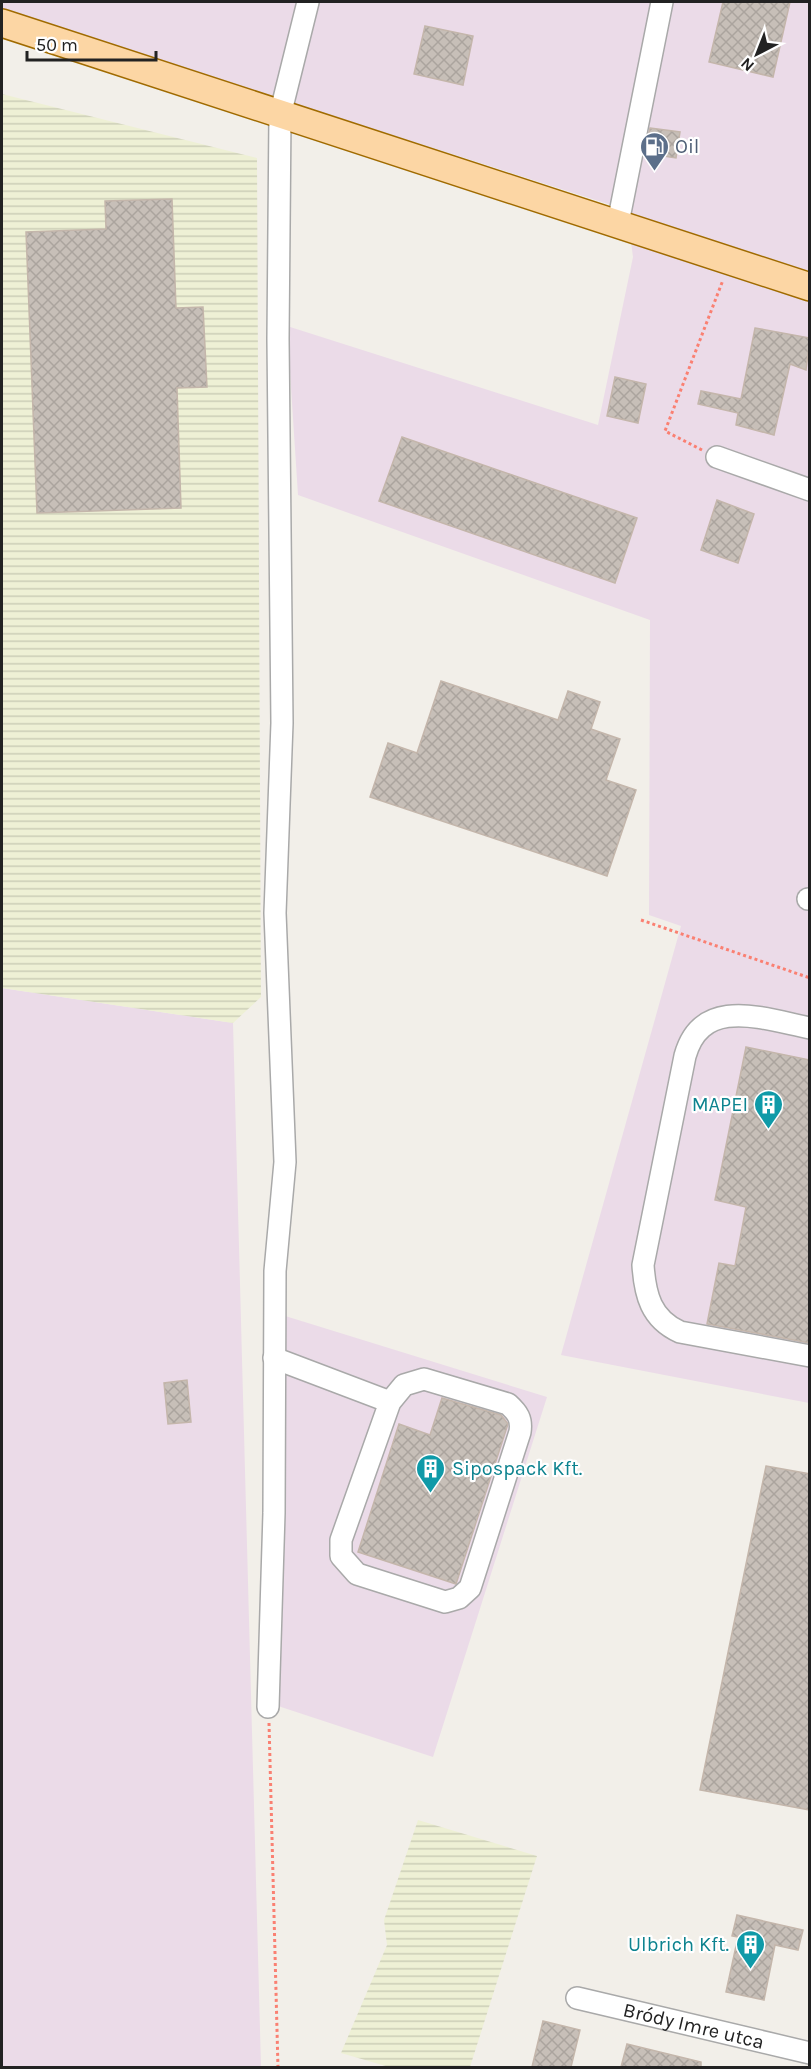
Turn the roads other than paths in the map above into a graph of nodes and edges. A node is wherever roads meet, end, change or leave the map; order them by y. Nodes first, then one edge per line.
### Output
1 (308, 2) edge
2 (662, 2) edge
3 (2, 24) edge
4 (280, 115) junction
5 (618, 223) junction
6 (810, 287) edge
7 (717, 457) road end
8 (810, 490) edge
9 (810, 1028) edge
10 (810, 1356) edge
11 (274, 1358) junction
12 (390, 1402) junction
13 (268, 1707) road end
14 (577, 1998) dead end
15 (810, 2052) edge

1 - 4 street
2 - 5 street
3 - 4 main road
4 - 5 main road
4 - 11 street
5 - 6 main road
7 - 8 street
9 - 10 street
11 - 12 street
11 - 13 street
12 - 12 street
14 - 15 street, Bródy Imre utca

